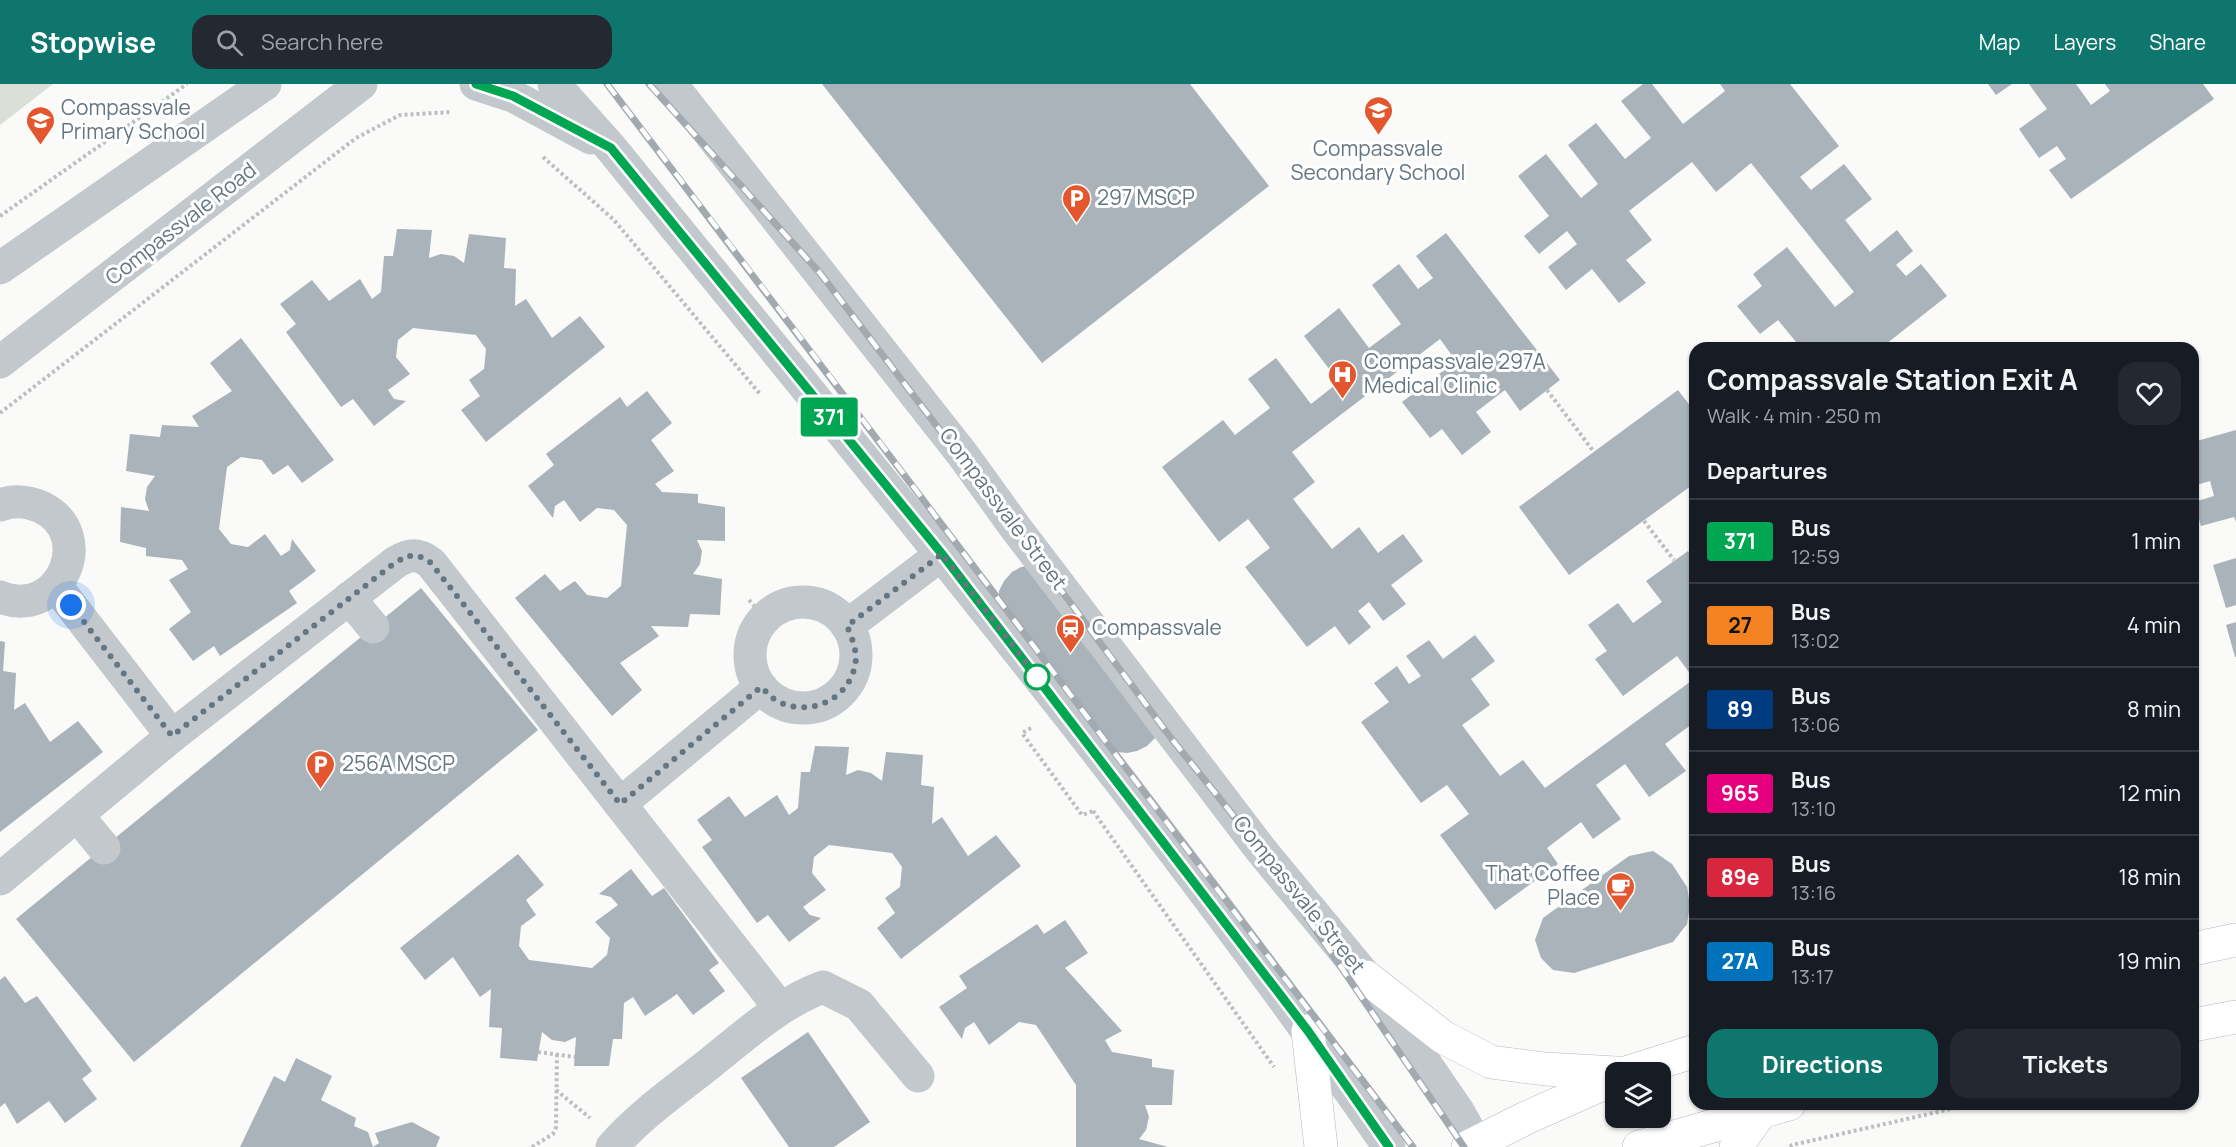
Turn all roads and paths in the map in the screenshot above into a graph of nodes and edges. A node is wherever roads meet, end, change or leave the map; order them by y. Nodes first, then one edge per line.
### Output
1 (188, 84) edge
2 (265, 84) edge
3 (476, 84) edge
4 (554, 84) edge
5 (671, 84) edge
6 (366, 86) edge
7 (454, 111) dead end
8 (611, 148) junction
9 (535, 152) dead end
10 (0, 216) edge
11 (0, 268) edge
12 (0, 362) edge
13 (1547, 390) dead end
14 (767, 402) dead end
15 (0, 413) edge
16 (1594, 452) dead end
17 (0, 505) edge
18 (1644, 521) dead end
19 (942, 554) junction
20 (1674, 560) dead end
21 (56, 586) junction
22 (0, 597) edge
23 (349, 598) junction
24 (847, 626) junction
25 (373, 627) dead end
26 (761, 687) junction
27 (172, 736) junction
28 (620, 804) junction
29 (1099, 806) dead end
30 (77, 815) junction
31 (104, 848) dead end
32 (0, 879) edge
33 (2236, 939) edge
34 (2199, 947) edge
35 (1366, 977) junction
36 (780, 1008) junction
37 (2236, 1017) edge
38 (2199, 1024) edge
39 (1308, 1031) junction
40 (538, 1052) dead end
41 (1689, 1053) edge
42 (557, 1054) junction
43 (575, 1057) dead end
44 (1660, 1062) edge
45 (1275, 1068) dead end
46 (1605, 1072) edge
47 (918, 1076) dead end
48 (1605, 1083) edge
49 (556, 1090) junction
50 (1765, 1110) edge
51 (1772, 1110) edge
52 (1947, 1110) edge
53 (614, 1144) edge
54 (1474, 1146) edge
55 (532, 1147) edge
56 (1321, 1147) edge
57 (1389, 1147) edge
58 (1639, 1147) edge
59 (1736, 1147) edge
60 (1790, 1147) edge

1 - 10 path
2 - 11 street
3 - 8 street
4 - 8 street
5 - 35 street, Compassvale Street
6 - 12 street, Compassvale Road
7 - 15 path
8 - 19 street
9 - 14 path
13 - 16 path
17 - 21 street
18 - 20 path
19 - 24 street
19 - 39 street
21 - 22 street
21 - 27 street
23 - 25 street
23 - 27 street
23 - 28 street
24 - 26 street
24 - 26 street
26 - 28 street
27 - 30 street
28 - 36 street
29 - 45 path
30 - 31 street
30 - 32 street
33 - 34 main road
35 - 46 main road
35 - 54 street, Compassvale Street
36 - 47 street
36 - 53 street
37 - 38 main road
39 - 56 main road
39 - 57 street
40 - 42 path
41 - 44 main road
42 - 43 path
42 - 49 path
48 - 54 main road
49 - 53 path
49 - 55 path
50 - 58 main road
51 - 59 main road
52 - 60 path

